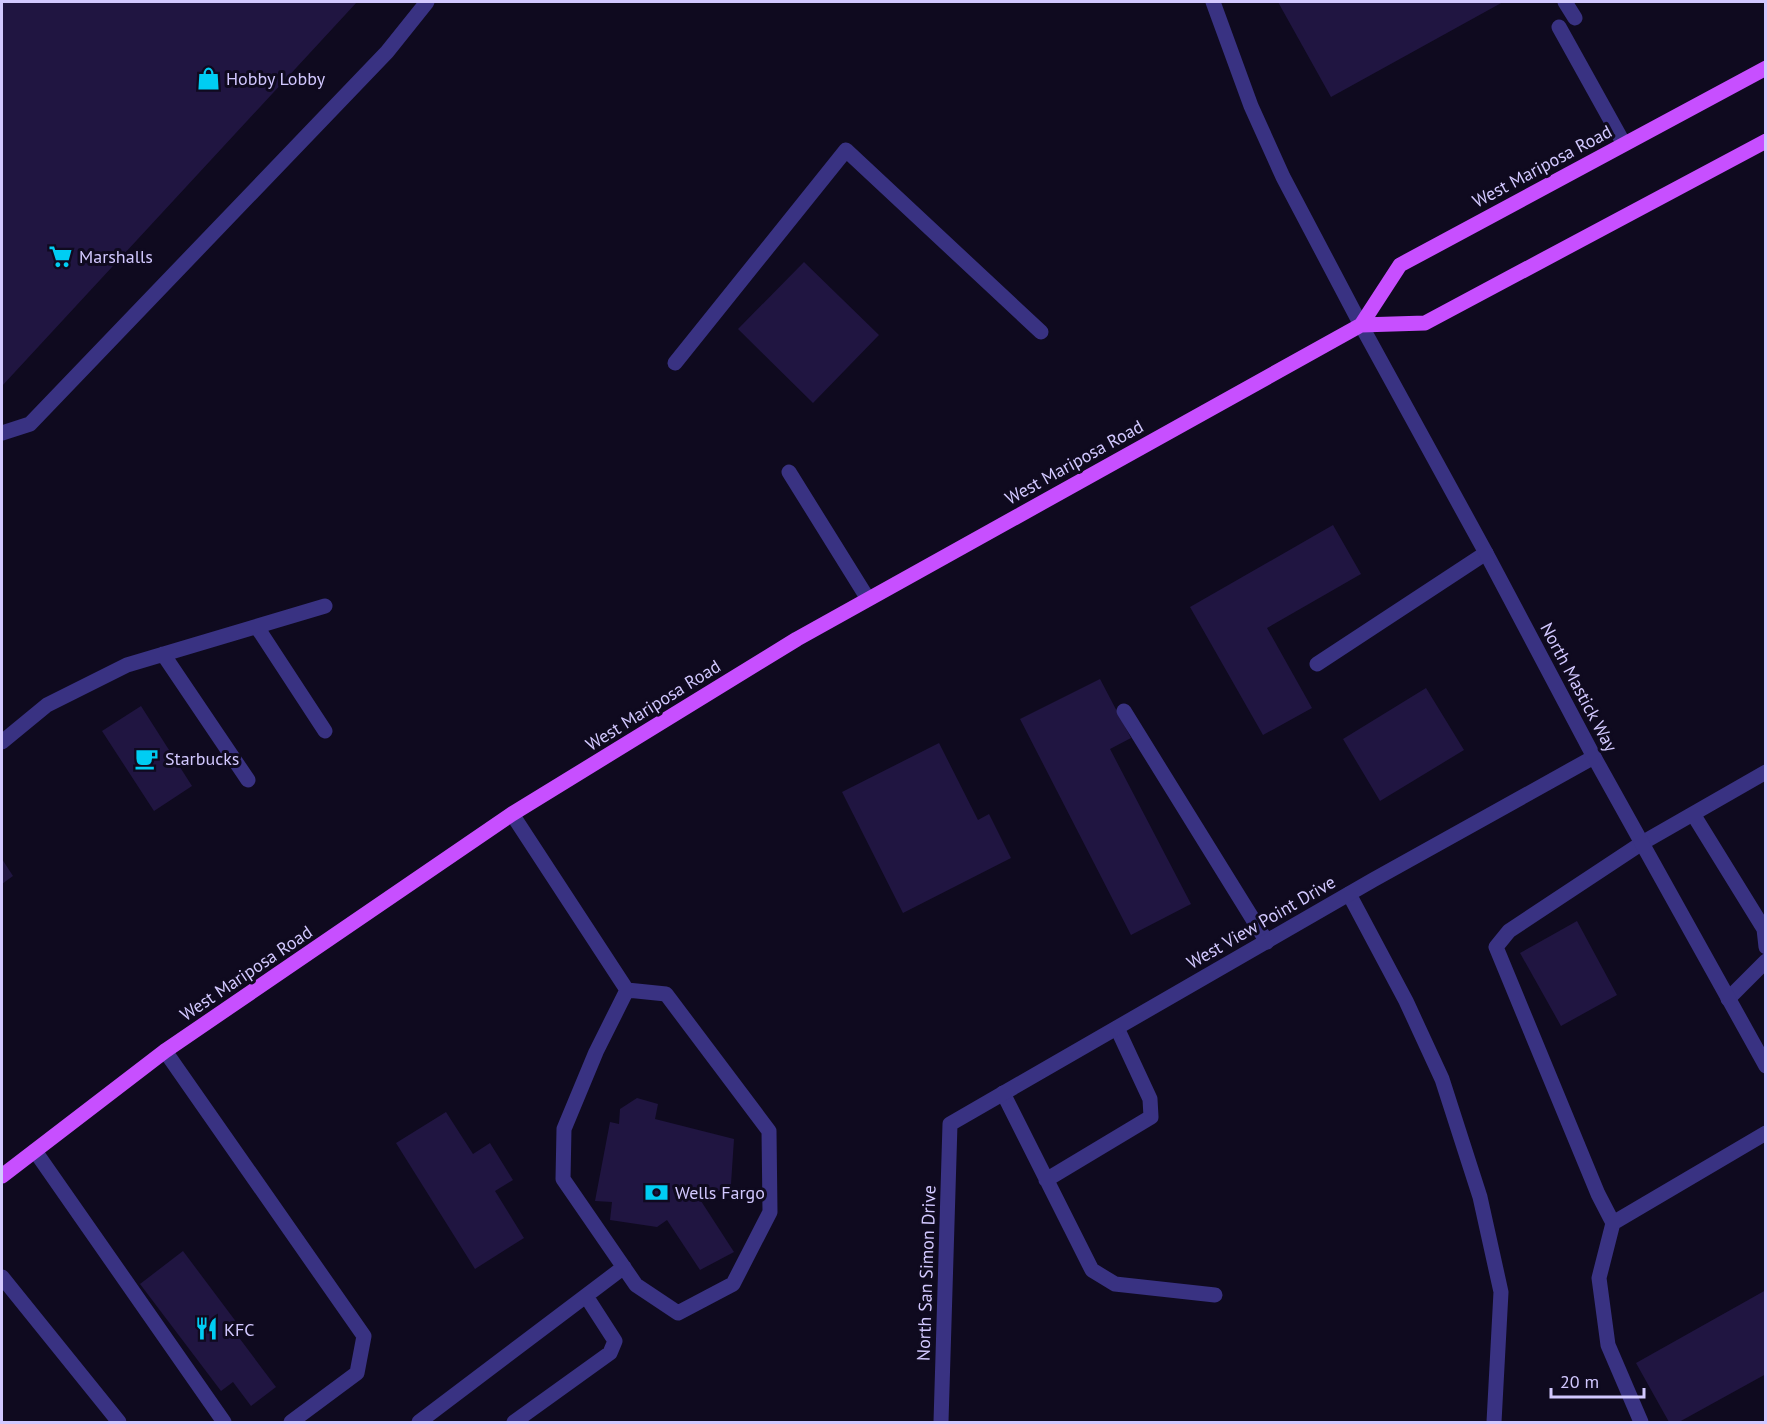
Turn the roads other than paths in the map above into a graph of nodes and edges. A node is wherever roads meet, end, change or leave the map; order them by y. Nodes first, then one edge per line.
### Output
1 (427, 2) edge
2 (1213, 2) edge
3 (1565, 2) edge
4 (1575, 18) dead end
5 (1559, 27) dead end
6 (1766, 68) edge
7 (1766, 141) edge
8 (1624, 144) junction
9 (1361, 325) junction
10 (1041, 332) dead end
11 (675, 363) dead end
12 (2, 432) edge
13 (789, 472) dead end
14 (1486, 553) junction
15 (868, 599) junction
16 (325, 606) dead end
17 (257, 627) junction
18 (163, 654) junction
19 (1317, 664) dead end
20 (1124, 711) dead end
21 (325, 731) dead end
22 (2, 742) edge
23 (1594, 757) junction
24 (1766, 772) edge
25 (248, 780) dead end
26 (512, 814) junction
27 (1693, 814) junction
28 (1642, 843) junction
29 (1349, 894) junction
30 (1267, 942) junction
31 (1766, 947) edge
32 (1766, 961) edge
33 (627, 990) junction
34 (1728, 999) junction
35 (1116, 1028) junction
36 (165, 1051) junction
37 (1765, 1065) edge
38 (1003, 1093) junction
39 (950, 1124) joint
40 (1766, 1132) edge
41 (36, 1150) junction
42 (2, 1176) edge
43 (1046, 1180) junction
44 (1612, 1223) junction
45 (624, 1267) junction
46 (2, 1276) edge
47 (1215, 1295) dead end
48 (586, 1296) junction
49 (428, 1420) edge
50 (119, 1422) edge
51 (224, 1422) edge
52 (291, 1422) edge
53 (514, 1422) edge
54 (941, 1422) edge
55 (1494, 1422) edge
56 (1641, 1422) edge

1 - 12 street
2 - 9 street, North Mastick Way
3 - 4 street
5 - 8 street
6 - 8 main road, West Mariposa Road
7 - 9 main road, West Mariposa Road
8 - 9 main road, West Mariposa Road
9 - 14 street, North Mastick Way
9 - 15 main road, West Mariposa Road
10 - 11 street
13 - 15 street
14 - 19 street
14 - 23 street, North Mastick Way
15 - 26 main road, West Mariposa Road
16 - 17 street
17 - 18 street
17 - 21 street
18 - 22 street
18 - 25 street
20 - 30 street
23 - 28 street, North Mastick Way
23 - 29 street, West View Point Drive
24 - 27 street
26 - 33 street
26 - 36 main road, West Mariposa Road
27 - 28 street
27 - 31 street
28 - 34 street, North Mastick Way
28 - 44 street
29 - 30 street, West View Point Drive
29 - 55 street
30 - 35 street, West View Point Drive
32 - 34 street
33 - 45 street
33 - 45 street
34 - 37 street, North Mastick Way
35 - 38 street, West View Point Drive
35 - 43 street
36 - 41 main road, West Mariposa Road
36 - 52 street
38 - 39 street, West View Point Drive
38 - 43 street
39 - 54 street, North San Simon Drive
40 - 44 street
41 - 42 main road, West Mariposa Road
41 - 51 street
43 - 47 street
44 - 56 street
45 - 48 street
46 - 50 street
48 - 49 street
48 - 53 street

